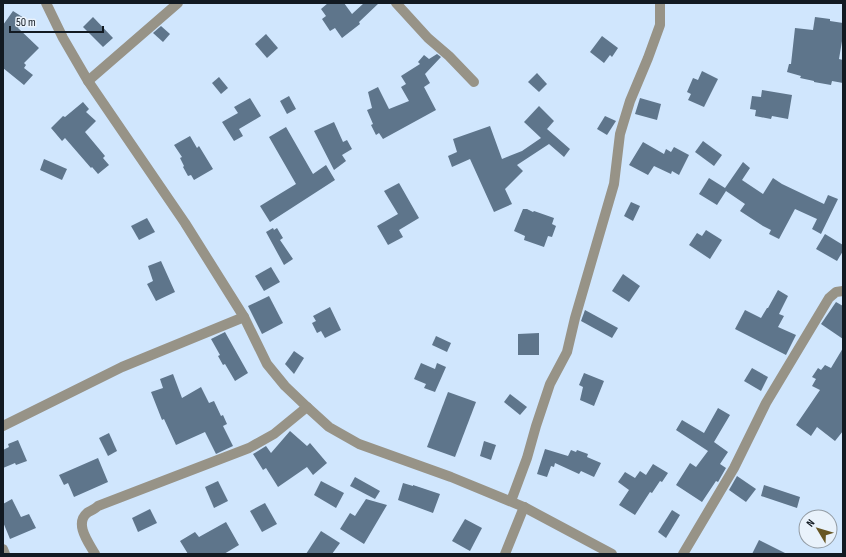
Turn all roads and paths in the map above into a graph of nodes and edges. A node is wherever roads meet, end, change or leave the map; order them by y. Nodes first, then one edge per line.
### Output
1 (46, 3) edge
2 (178, 3) edge
3 (396, 3) edge
4 (660, 3) edge
5 (88, 81) junction
6 (474, 82) dead end
7 (843, 291) edge
8 (244, 317) junction
9 (307, 407) junction
10 (3, 426) edge
11 (511, 501) junction
12 (524, 507) junction
13 (3, 549) edge
14 (5, 554) edge
15 (95, 554) edge
16 (505, 554) edge
17 (612, 554) edge
18 (683, 554) edge

1 - 5 street
2 - 5 street
3 - 6 street
4 - 11 street
5 - 8 street
7 - 18 street
8 - 9 street
8 - 10 street
9 - 11 street
9 - 15 street
11 - 12 street
12 - 16 street
12 - 17 street
13 - 14 street

